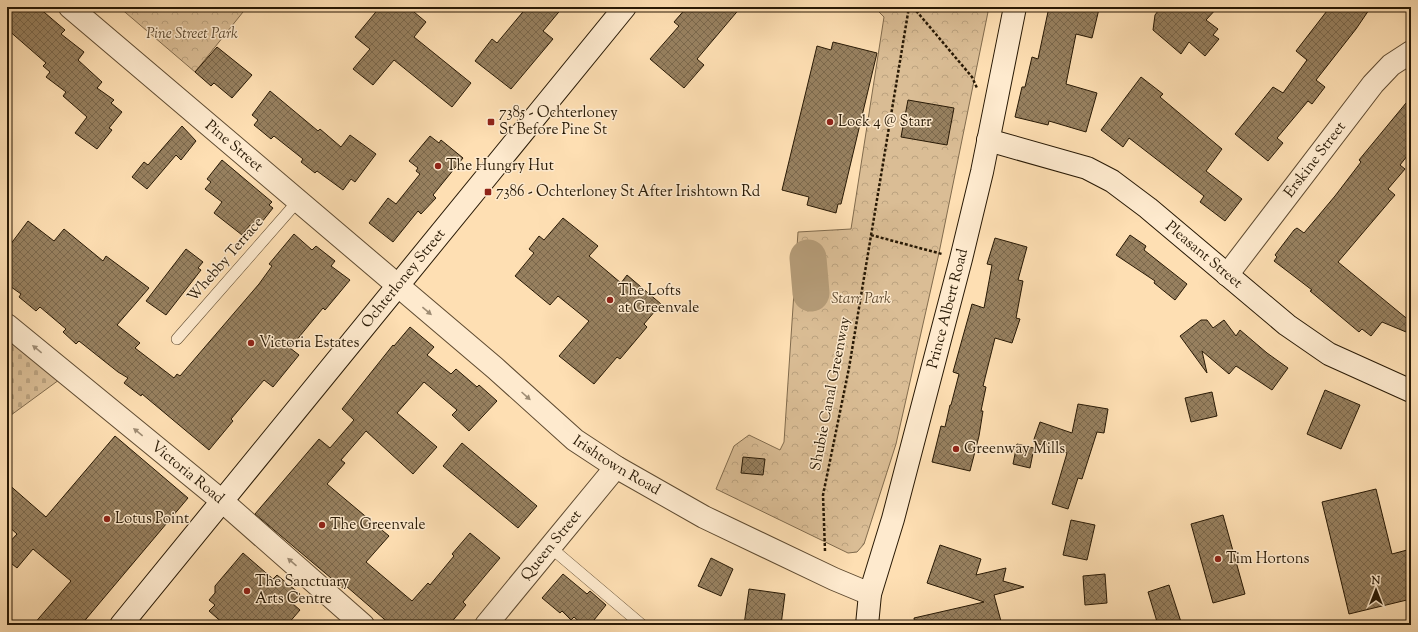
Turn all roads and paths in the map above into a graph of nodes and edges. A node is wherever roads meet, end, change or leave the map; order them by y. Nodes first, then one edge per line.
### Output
1 (70, 7) edge
2 (625, 7) edge
3 (908, 7) edge
4 (913, 7) edge
5 (1015, 7) edge
6 (1411, 52) edge
7 (977, 90) dead end
8 (988, 140) junction
9 (297, 202) junction
10 (871, 235) junction
11 (961, 259) junction
12 (1227, 276) junction
13 (397, 286) junction
14 (7, 324) edge
15 (177, 339) dead end
16 (1411, 391) edge
17 (616, 467) junction
18 (222, 501) junction
19 (550, 547) junction
20 (824, 573) junction
21 (868, 609) edge
22 (121, 625) edge
23 (363, 625) edge
24 (486, 625) edge
25 (642, 625) edge
26 (854, 625) edge

1 - 9 street, Pine Street
2 - 13 street, Ochterloney Street
3 - 10 path, Shubie Canal Greenway
4 - 7 path
5 - 8 street, Prince Albert Road
6 - 12 street, Erskine Street
8 - 11 street, Prince Albert Road
8 - 12 street, Pleasant Street
9 - 13 street, Pine Street
9 - 15 lane, Whebby Terrace
10 - 11 path
10 - 20 path, Shubie Canal Greenway
11 - 21 street, Prince Albert Road
12 - 16 street, Pleasant Street
13 -> 17 street, Irishtown Road
13 - 18 street, Ochterloney Street
18 -> 14 street, Victoria Road
17 - 19 street, Queen Street
17 - 20 street, Irishtown Road
18 - 22 street, Ochterloney Street
23 -> 18 street, Victoria Road
19 - 24 street, Queen Street
19 - 25 lane
20 - 21 street, Irishtown Road
21 - 26 street, Prince Albert Road

